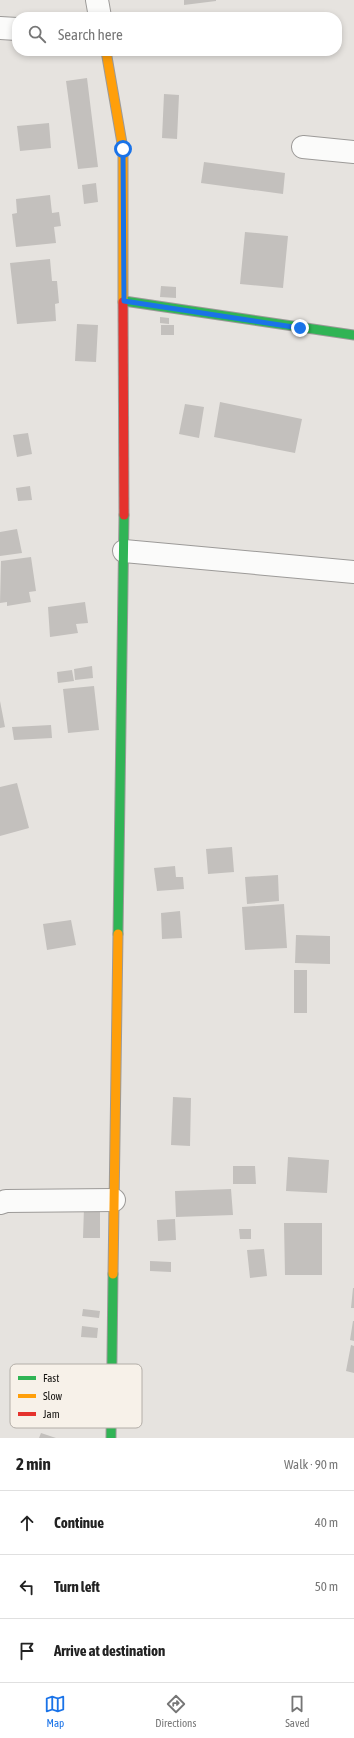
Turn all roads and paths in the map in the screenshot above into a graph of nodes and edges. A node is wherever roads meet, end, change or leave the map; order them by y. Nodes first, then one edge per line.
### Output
1 (97, 0) edge
2 (99, 12) edge
3 (0, 28) edge
4 (12, 29) edge
5 (107, 56) edge
6 (303, 147) dead end
7 (354, 152) edge
8 (124, 301) junction
9 (354, 335) edge
10 (124, 551) junction
11 (354, 572) edge
12 (114, 1200) junction
13 (0, 1203) edge
14 (112, 1364) edge
15 (111, 1428) edge
16 (111, 1438) edge

1 - 2 street
3 - 4 street
5 - 8 street
6 - 7 street
8 - 9 street
8 - 10 street
10 - 11 street
10 - 12 street
12 - 13 street
12 - 14 street
15 - 16 street

